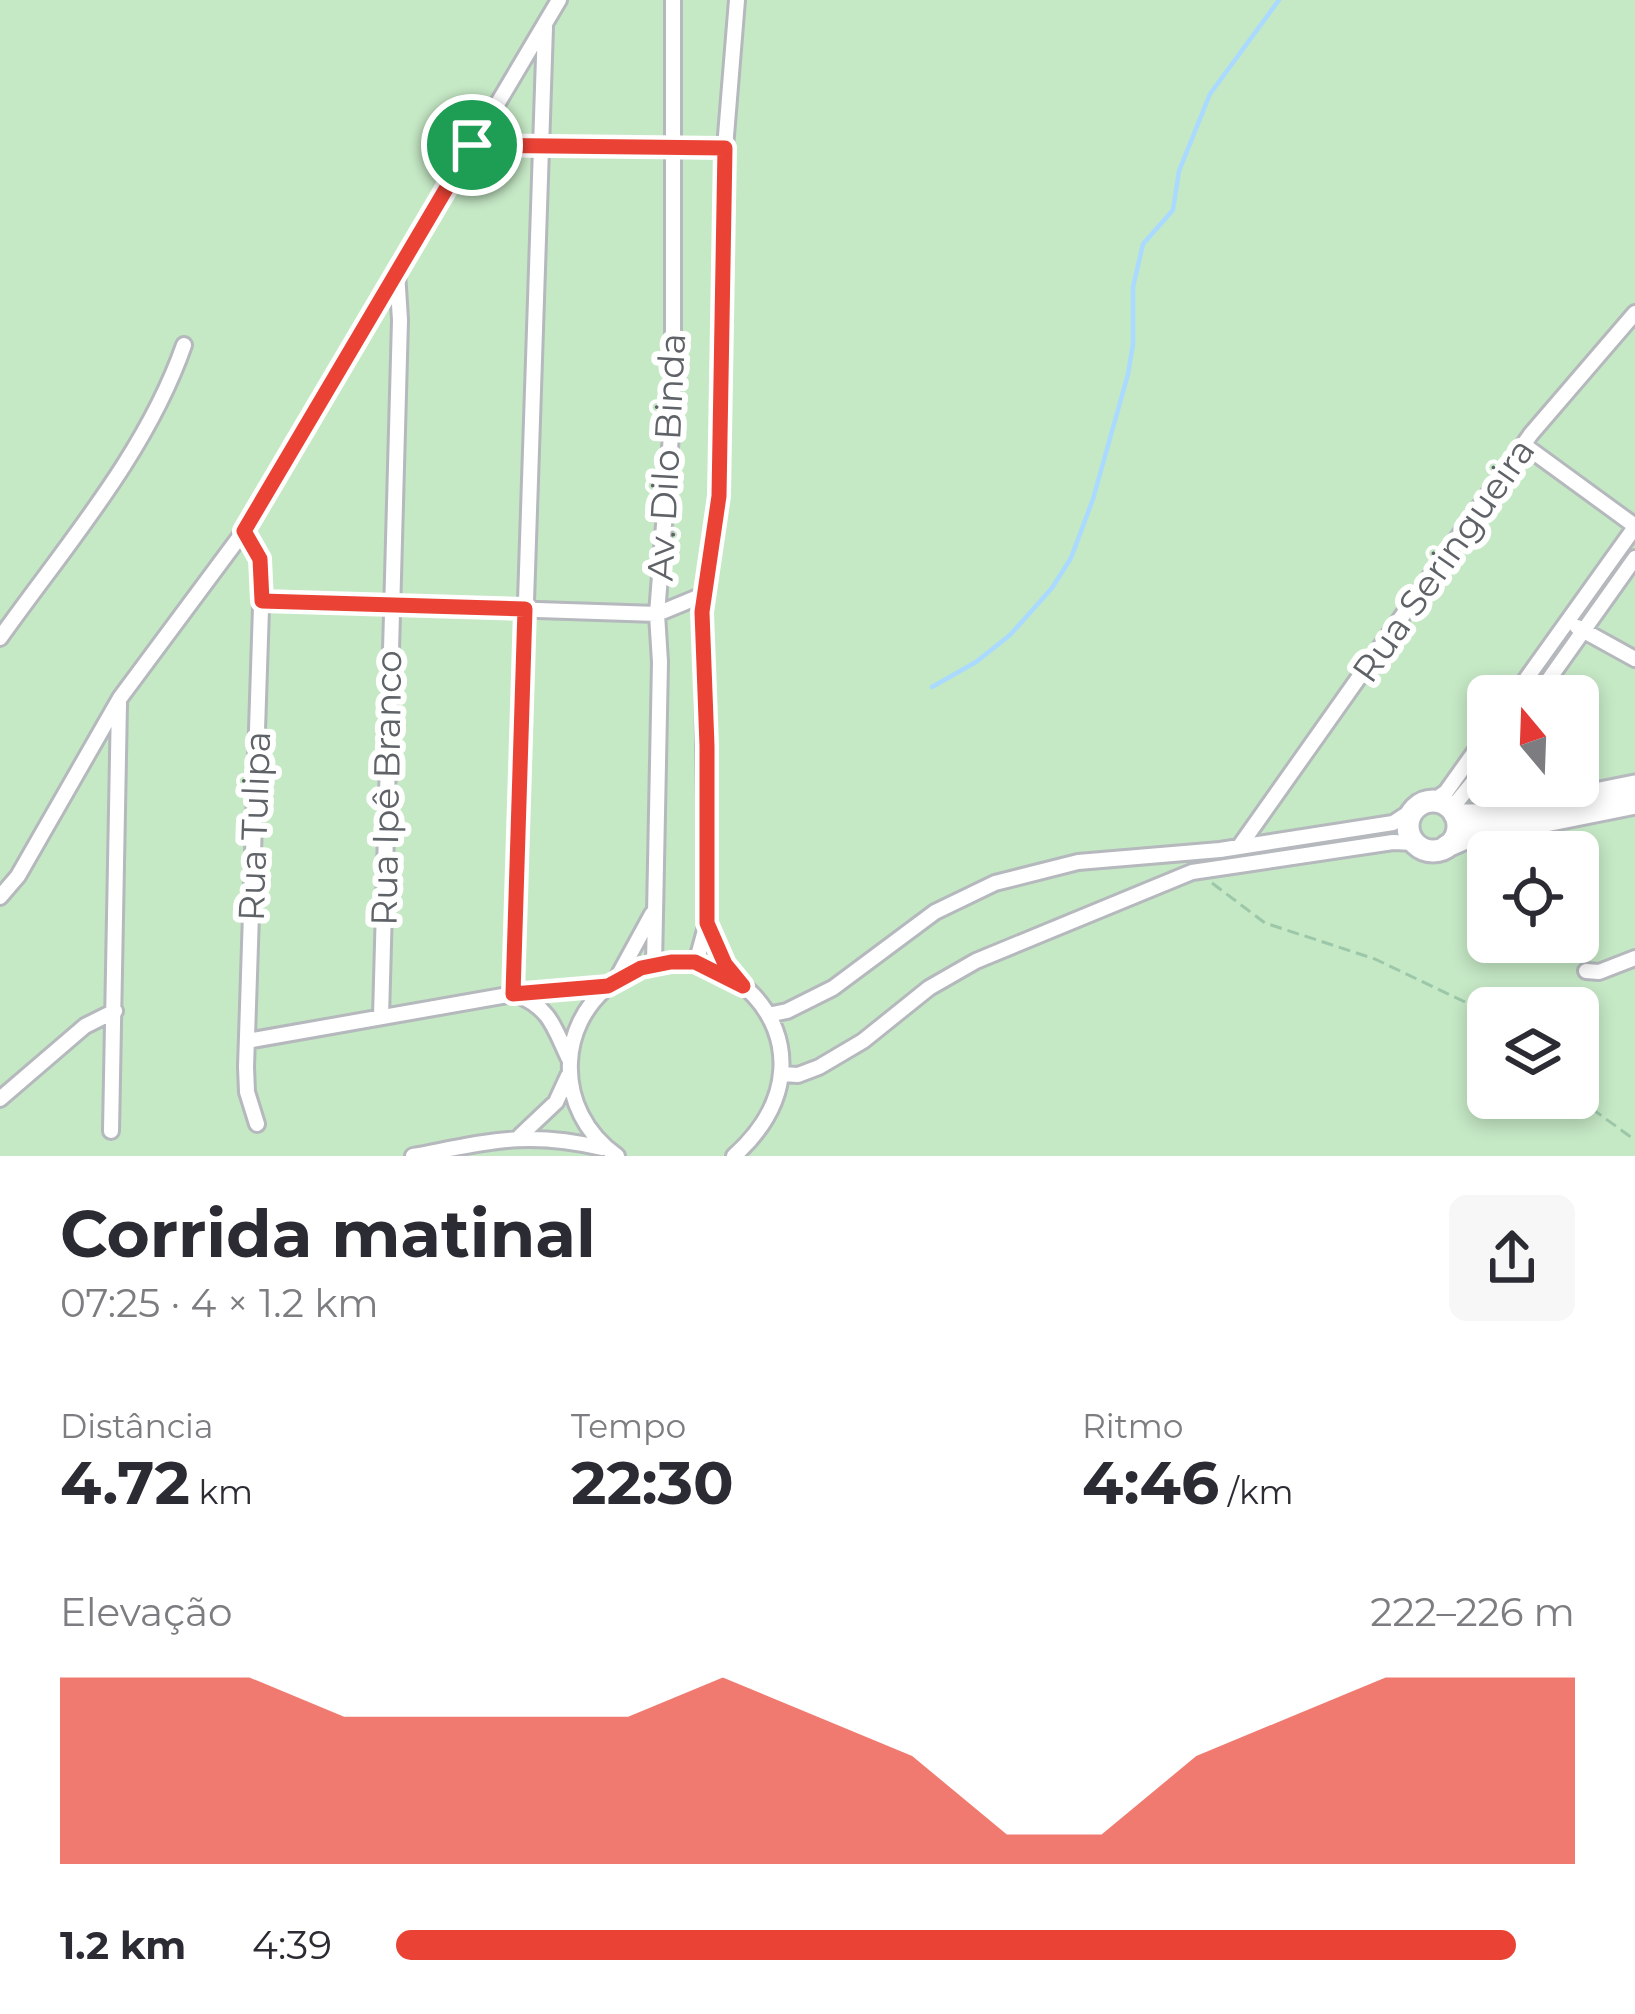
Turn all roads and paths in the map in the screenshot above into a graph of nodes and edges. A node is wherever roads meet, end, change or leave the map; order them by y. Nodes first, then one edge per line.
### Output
1 (559, 0) edge
2 (673, 0) edge
3 (736, 0) edge
4 (544, 25) junction
5 (472, 145) junction
6 (541, 146) junction
7 (673, 148) junction
8 (725, 148) junction
9 (398, 272) junction
10 (1635, 313) edge
11 (184, 345) dead end
12 (1524, 445) junction
13 (1635, 527) edge
14 (244, 531) junction
15 (1635, 558) edge
16 (703, 595) junction
17 (262, 601) junction
18 (391, 602) junction
19 (525, 609) junction
20 (657, 614) junction
21 (1568, 621) junction
22 (1583, 631) junction
23 (0, 638) edge
24 (1635, 659) edge
25 (1529, 675) edge
26 (1552, 675) edge
27 (119, 698) junction
28 (1467, 762) edge
29 (1467, 783) edge
30 (1635, 786) edge
31 (1635, 803) edge
32 (1439, 808) junction
33 (1262, 816) junction
34 (1272, 842) junction
35 (1415, 843) junction
36 (1448, 846) junction
37 (1239, 847) junction
38 (1274, 860) junction
39 (1200, 871) junction
40 (0, 897) edge
41 (652, 914) junction
42 (707, 923) junction
43 (1635, 958) edge
44 (695, 962) junction
45 (654, 964) junction
46 (1586, 971) dead end
47 (611, 984) junction
48 (743, 986) junction
49 (513, 994) junction
50 (1467, 1003) edge
51 (115, 1011) junction
52 (768, 1015) junction
53 (381, 1017) junction
54 (247, 1041) junction
55 (570, 1066) junction
56 (782, 1074) junction
57 (0, 1099) edge
58 (1599, 1114) edge
59 (257, 1124) dead end
60 (111, 1131) dead end
61 (520, 1136) junction
62 (1635, 1140) edge
63 (743, 1150) edge
64 (612, 1152) edge
65 (413, 1156) edge
66 (759, 1156) edge

1 - 4 street
2 - 7 street, Av. Dilo Binda
3 - 8 street, Av. Dilo Binda
4 - 5 street
4 - 6 street
5 - 6 street
5 - 9 street
6 - 7 street
6 - 19 street
7 - 8 street
7 - 20 street, Av. Dilo Binda
8 - 16 street, Av. Dilo Binda
9 - 14 street
9 - 18 street, Rua Ipê Branco
10 - 12 street, Rua Seringueira
11 - 23 street
12 - 13 street
12 - 33 street, Rua Seringueira
13 - 21 street
14 - 17 street, Rua Tulipa
14 - 27 street
15 - 22 street
16 - 20 street
16 - 42 street, Av. Dilo Binda
17 - 18 street
17 - 54 street, Rua Tulipa
18 - 19 street
18 - 53 street, Rua Ipê Branco
19 - 20 street
19 - 49 street
20 - 41 street, Av. Dilo Binda
21 - 22 street
21 - 25 street
22 - 24 street
22 - 26 street
27 - 40 street
27 - 51 street
28 - 32 street
29 - 32 street
30 - 32 street
31 - 36 street
32 - 34 street
32 - 35 street
32 - 36 street
33 - 34 street
33 - 37 street, Rua Seringueira
34 - 37 street
34 - 38 street
35 - 36 street
35 - 38 street
37 - 52 street
38 - 39 street
39 - 50 path
39 - 56 street
41 - 45 street, Av. Dilo Binda
41 - 47 street
42 - 44 street
42 - 48 street
43 - 46 street
44 - 45 street
44 - 48 street
45 - 47 street
47 - 49 street
47 - 55 street
48 - 52 street
49 - 53 street
49 - 55 street
51 - 57 street
51 - 60 street
52 - 56 street
53 - 54 street
54 - 59 street, Rua Tulipa
55 - 61 street
55 - 64 street
56 - 63 street
58 - 62 path
61 - 64 street
61 - 65 street
63 - 66 street

